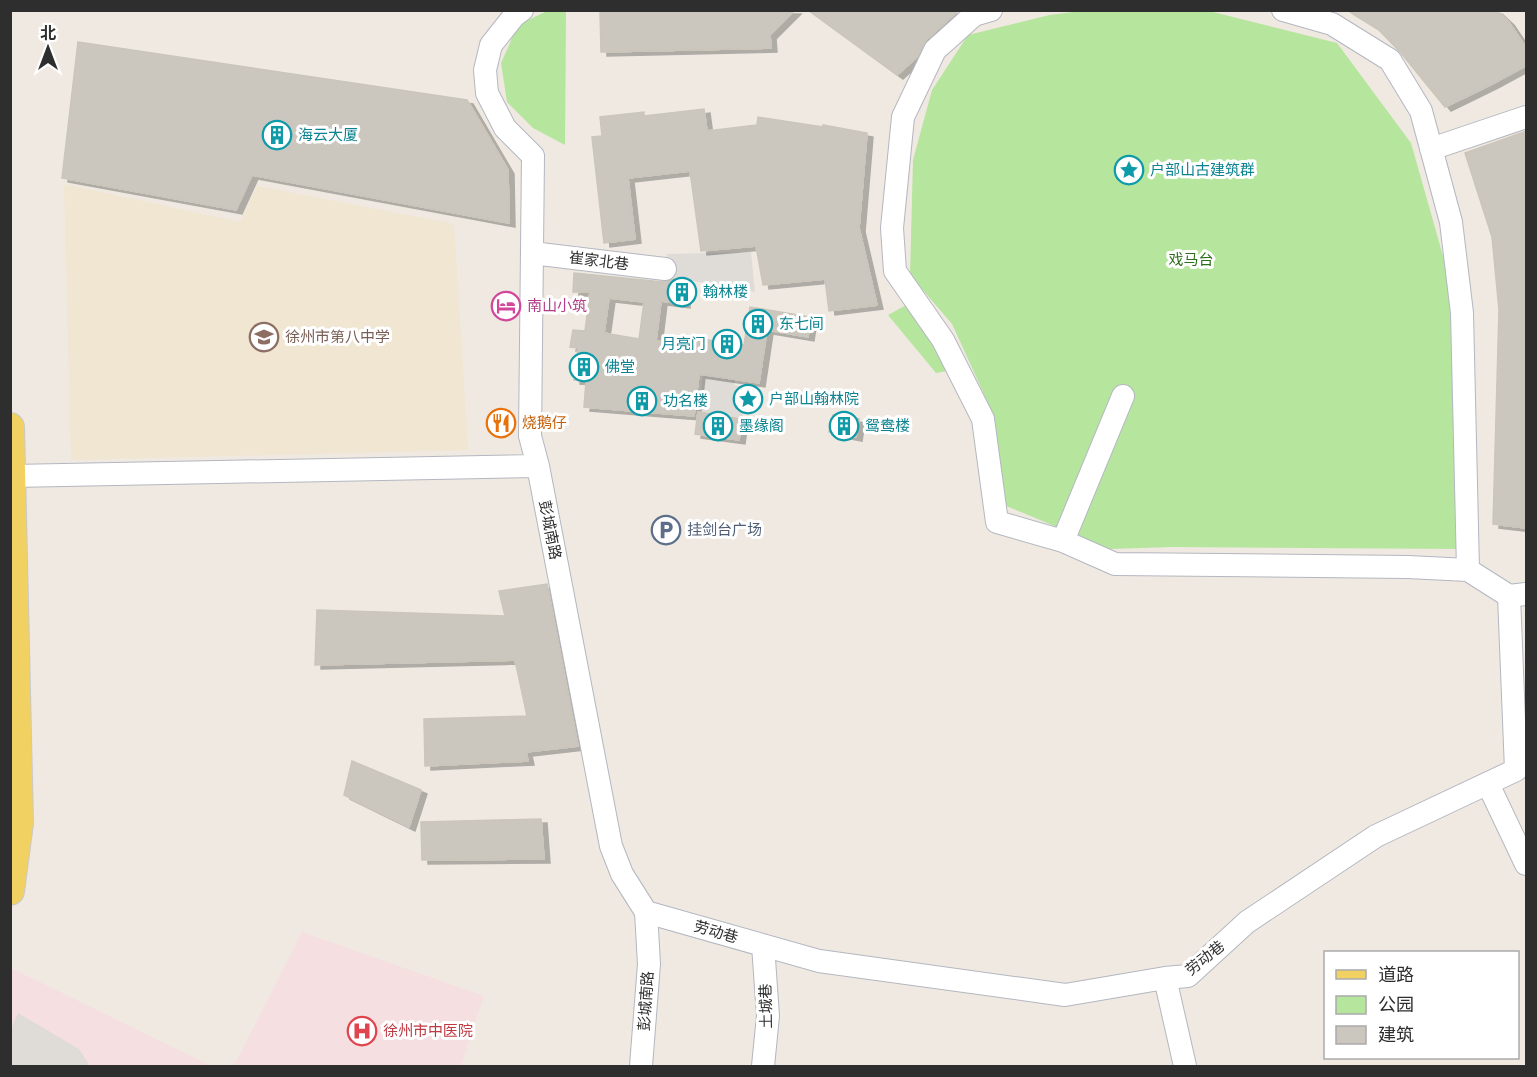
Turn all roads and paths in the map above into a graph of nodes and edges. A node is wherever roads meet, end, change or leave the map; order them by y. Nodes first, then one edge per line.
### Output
1 (522, 10) edge
2 (990, 10) edge
3 (1283, 10) edge
4 (1527, 117) edge
5 (1431, 149) junction
6 (532, 253) junction
7 (665, 269) dead end
8 (1123, 396) dead end
9 (10, 427) edge
10 (538, 466) junction
11 (12, 476) edge
12 (1063, 541) junction
13 (1468, 570) junction
14 (1518, 595) edge
15 (1488, 783) junction
16 (1527, 864) edge
17 (10, 891) edge
18 (646, 912) junction
19 (763, 945) junction
20 (1165, 978) junction
21 (641, 1066) edge
22 (763, 1066) edge
23 (1185, 1066) edge

1 - 6 street, 彭城南路
2 - 12 street
3 - 5 street
4 - 5 street
5 - 13 street
6 - 7 street, 崔家北巷
6 - 10 street, 彭城南路
8 - 12 street
9 - 11 main road
10 - 11 street
10 - 18 street, 彭城南路
11 - 17 main road
12 - 13 street
13 - 14 street
14 - 15 street, 劳动巷
15 - 16 street
15 - 20 street, 劳动巷
18 - 19 street, 劳动巷
18 - 21 street, 彭城南路
19 - 20 street, 劳动巷
19 - 22 street, 土城巷
20 - 23 street

